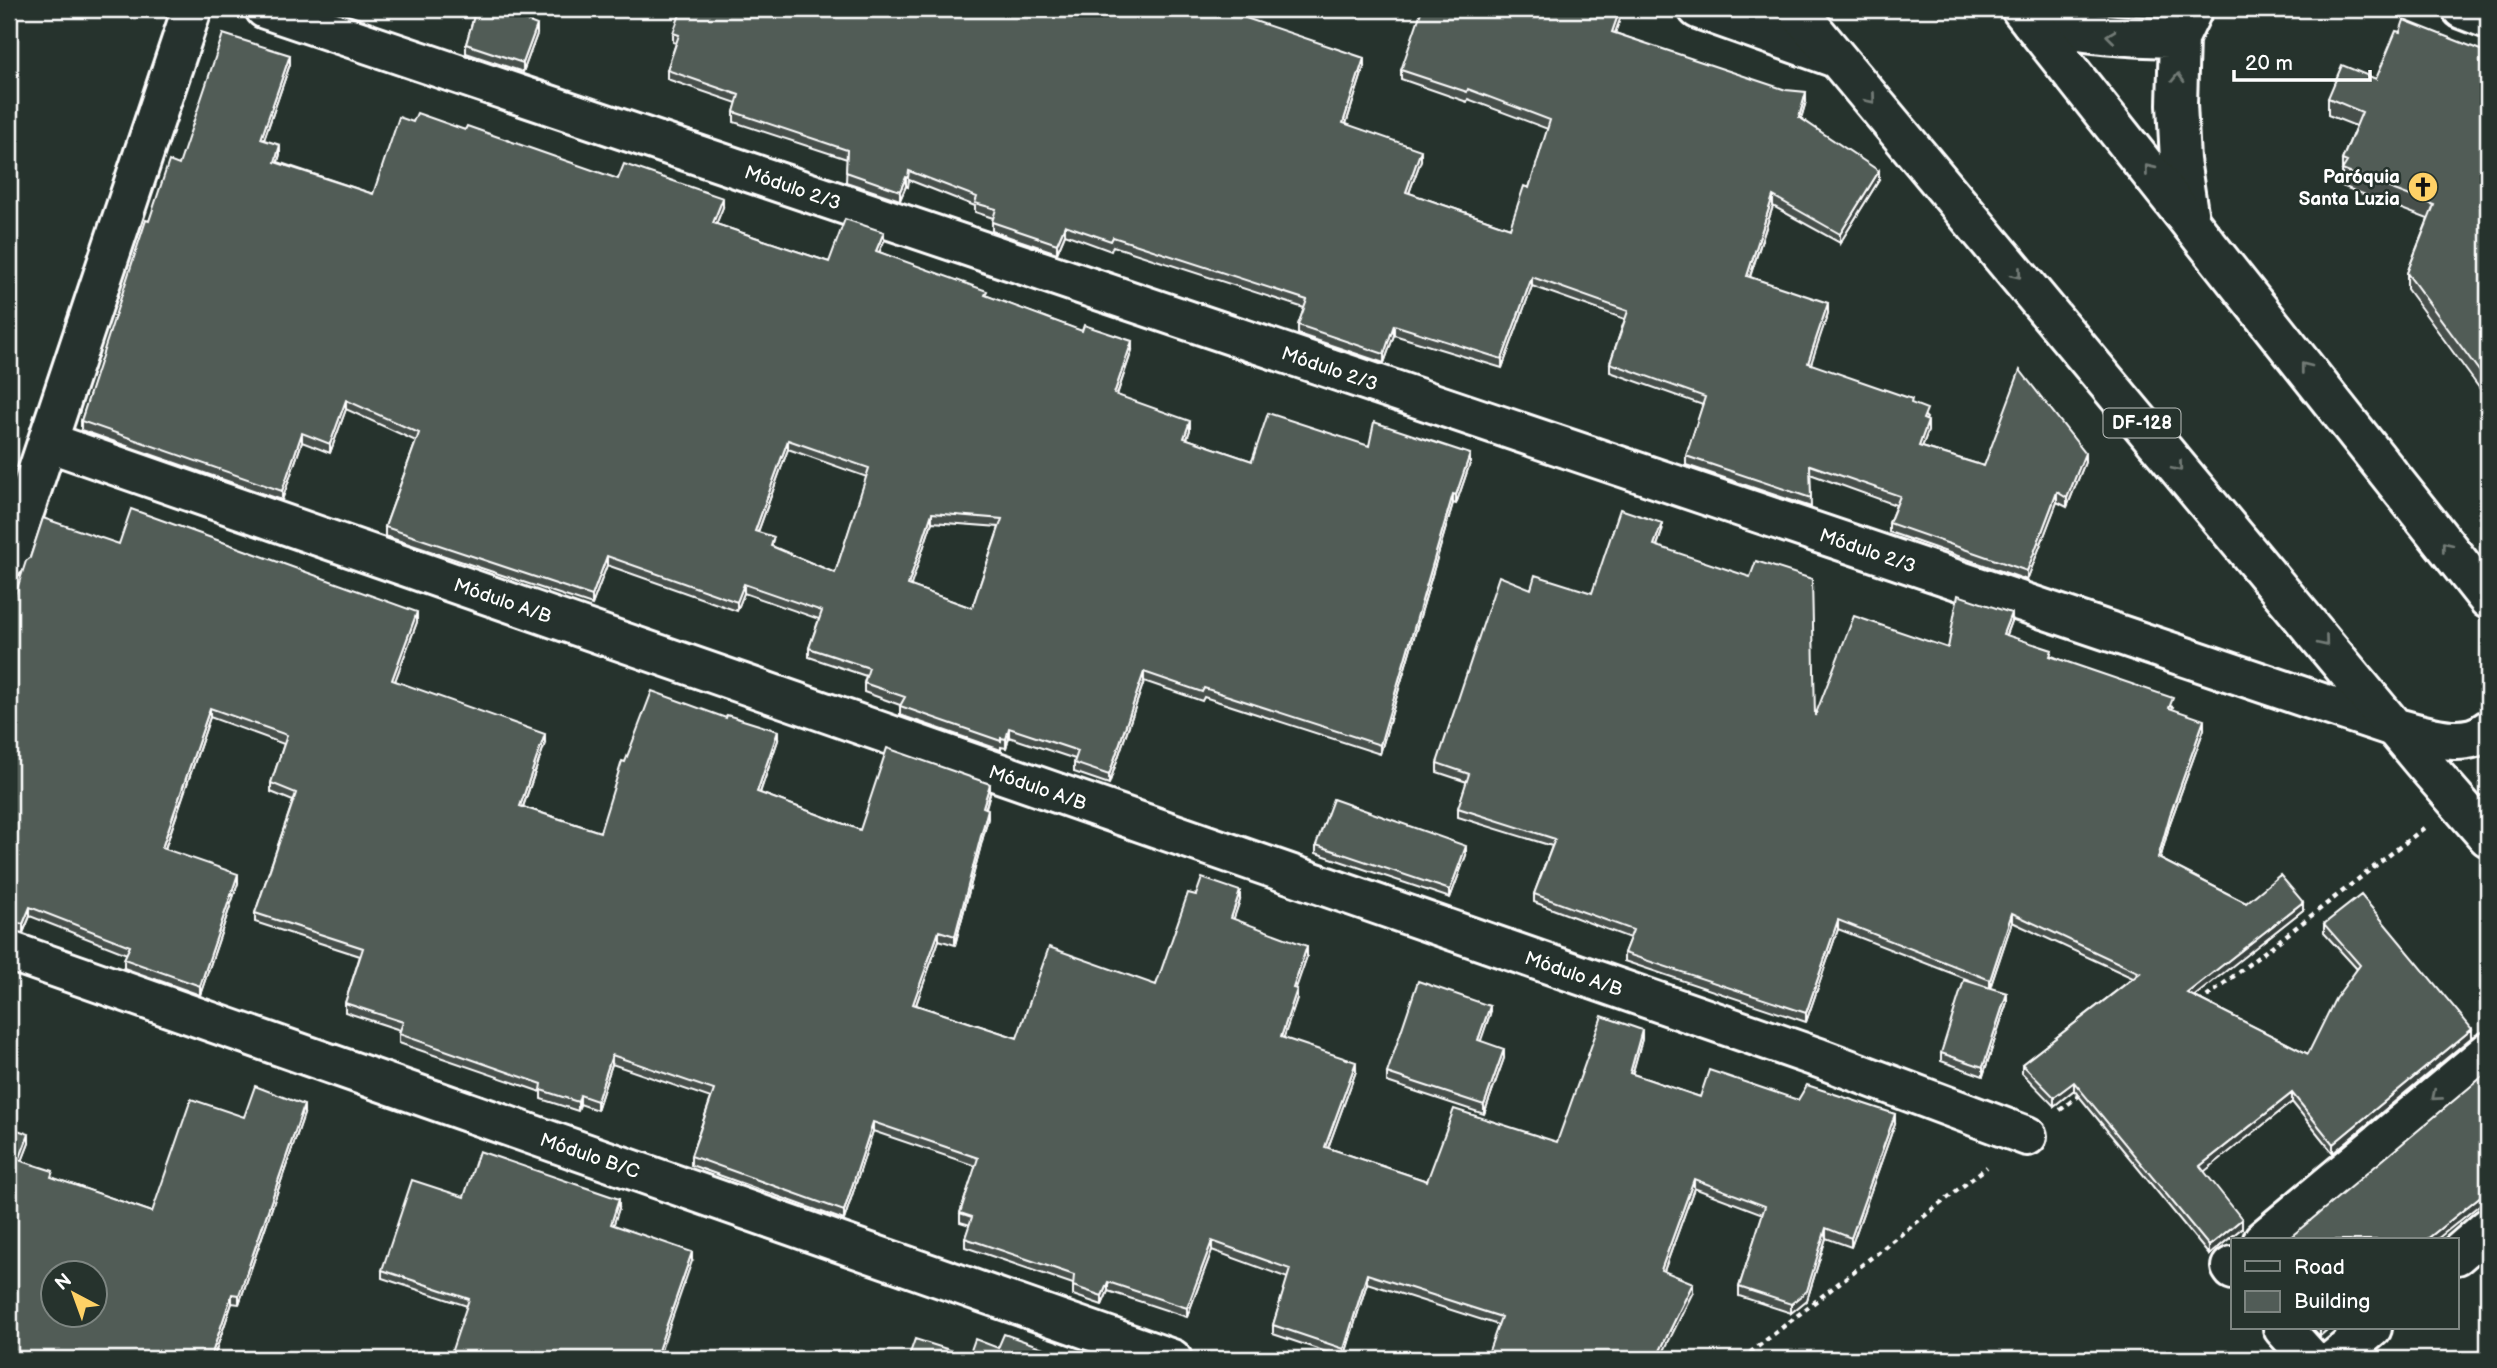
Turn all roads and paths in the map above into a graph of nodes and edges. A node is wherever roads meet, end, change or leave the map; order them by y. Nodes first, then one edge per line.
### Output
1 (192, 9) edge
2 (265, 9) edge
3 (1698, 9) edge
4 (1797, 9) edge
5 (2462, 9) edge
6 (2026, 16) edge
7 (2488, 19) edge
8 (2186, 23) edge
9 (1836, 58) junction
10 (2189, 219) junction
11 (48, 442) junction
12 (9, 557) edge
13 (2488, 599) edge
14 (2396, 728) junction
15 (2488, 730) edge
16 (2458, 802) junction
17 (2488, 836) edge
18 (9, 951) edge
19 (2193, 1007) edge
20 (2488, 1052) edge
21 (2082, 1093) edge
22 (2027, 1136) junction
23 (2488, 1228) edge
24 (2265, 1238) edge
25 (2458, 1254) edge
26 (2285, 1330) edge
27 (2370, 1330) edge
28 (1172, 1359) edge
29 (1742, 1359) edge
30 (2311, 1359) edge
31 (2335, 1359) edge

1 - 11 street
2 - 14 street, Módulo 2/3
3 - 9 street
4 - 9 street, DF-128 / DF-128
5 - 7 street
8 -> 6 street
10 -> 6 street
10 -> 8 street
9 -> 14 street, DF-128 / DF-128
13 -> 10 street
11 - 12 street
11 - 22 street, Módulo A/B
14 - 15 street, Módulo 2/3
14 - 16 street, DF-128 / DF-128
16 - 17 street, DF-128 / DF-128
16 - 19 path
18 - 28 street, Módulo B/C
20 -> 24 street
21 - 22 path
22 - 29 path
23 - 25 street
26 - 30 street
27 - 31 street

